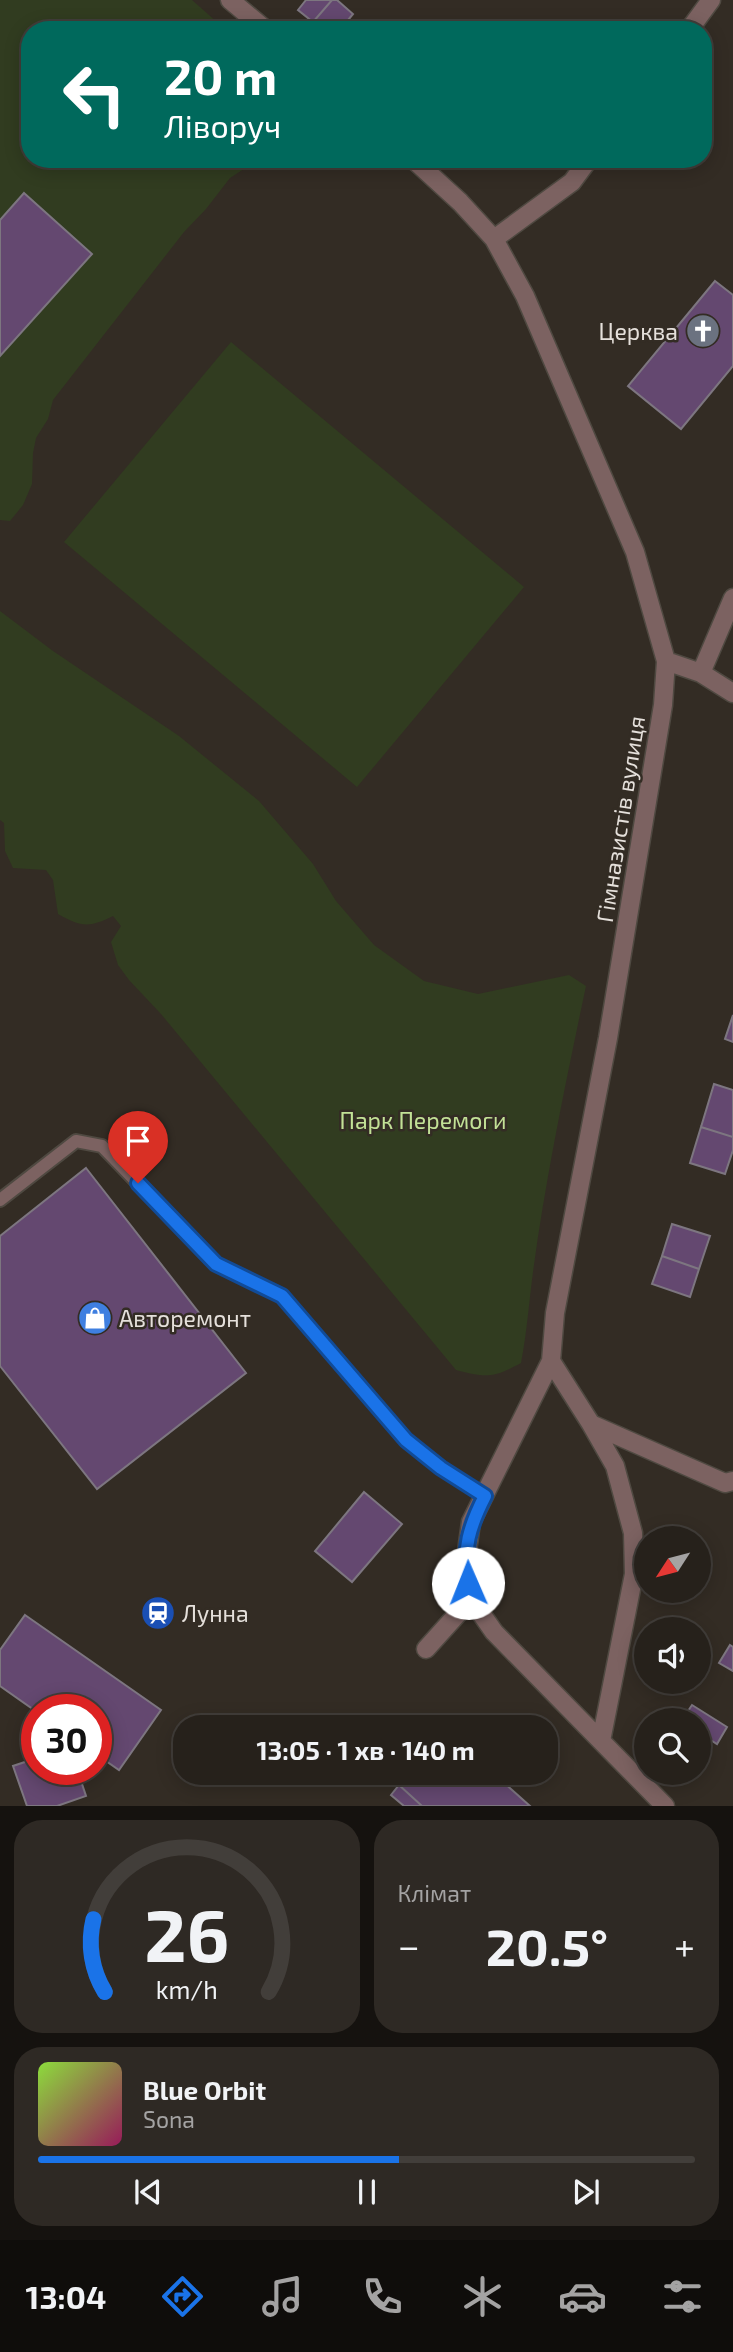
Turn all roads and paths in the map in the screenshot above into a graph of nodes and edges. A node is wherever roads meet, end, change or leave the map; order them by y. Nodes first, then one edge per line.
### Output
1 (230, 0) edge
2 (711, 0) edge
3 (254, 21) edge
4 (696, 21) edge
5 (423, 168) edge
6 (582, 168) edge
7 (494, 239) junction
8 (733, 598) edge
9 (666, 661) junction
10 (701, 673) junction
11 (733, 693) edge
12 (0, 1200) edge
13 (551, 1361) junction
14 (591, 1424) junction
15 (733, 1480) edge
16 (485, 1496) junction
17 (471, 1600) junction
18 (426, 1649) dead end
19 (601, 1741) junction
20 (665, 1806) edge

1 - 3 street
2 - 4 street
5 - 7 street, Гімназистів вулиця
6 - 7 street
7 - 9 street, Гімназистів вулиця
8 - 10 street
9 - 10 street
9 - 13 street, Гімназистів вулиця
10 - 11 street
12 - 16 lane
13 - 14 street
13 - 16 street
14 - 15 street
14 - 19 street
16 - 17 street
17 - 18 street
17 - 19 street
19 - 20 street

